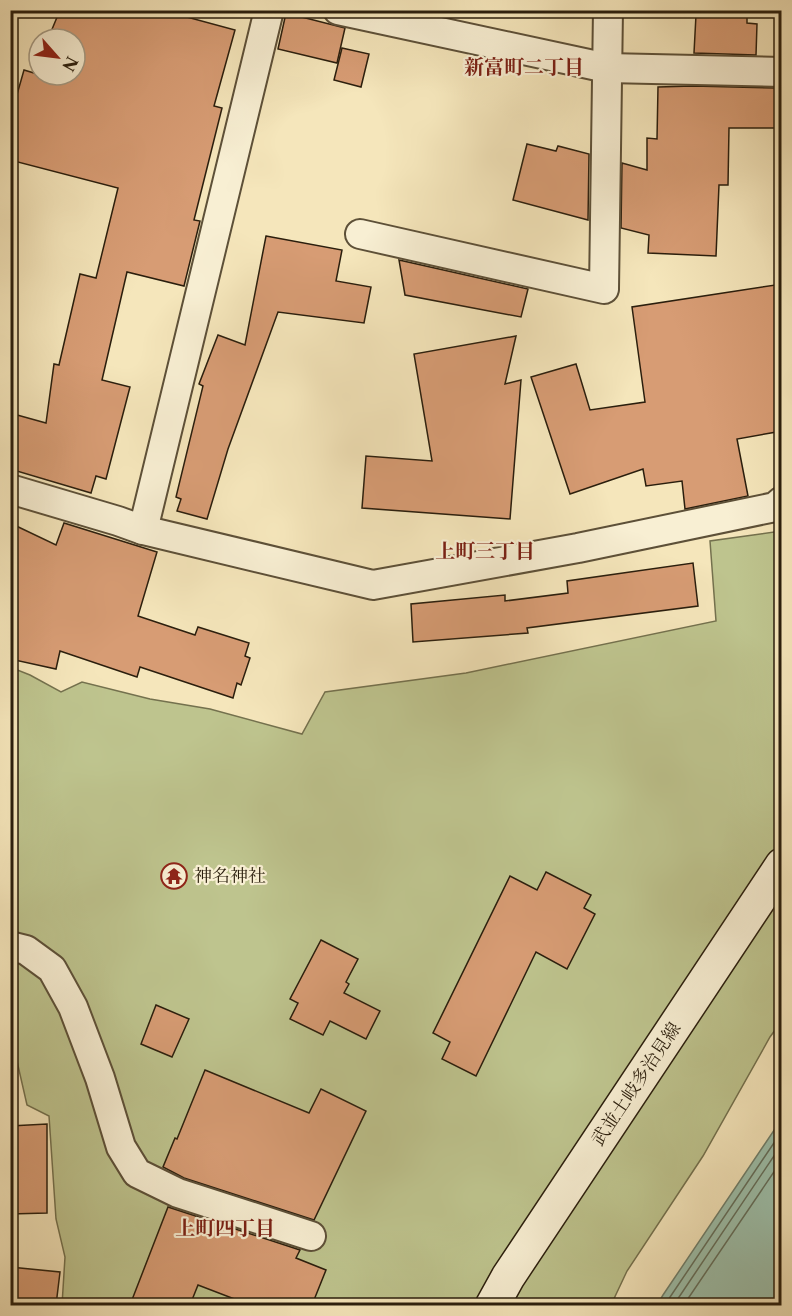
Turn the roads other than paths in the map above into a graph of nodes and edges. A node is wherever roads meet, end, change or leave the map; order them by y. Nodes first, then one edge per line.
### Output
1 (268, 10) edge
2 (338, 10) edge
3 (608, 10) edge
4 (607, 68) junction
5 (782, 72) edge
6 (360, 234) dead end
7 (10, 489) edge
8 (782, 501) edge
9 (143, 530) junction
10 (782, 865) edge
11 (10, 946) edge
12 (311, 1236) dead end
13 (492, 1305) edge

1 - 9 street
2 - 4 street
3 - 4 street
4 - 5 street
4 - 6 street
7 - 9 street
8 - 9 street
10 - 13 main road, 武並土岐多治見線
11 - 12 street

